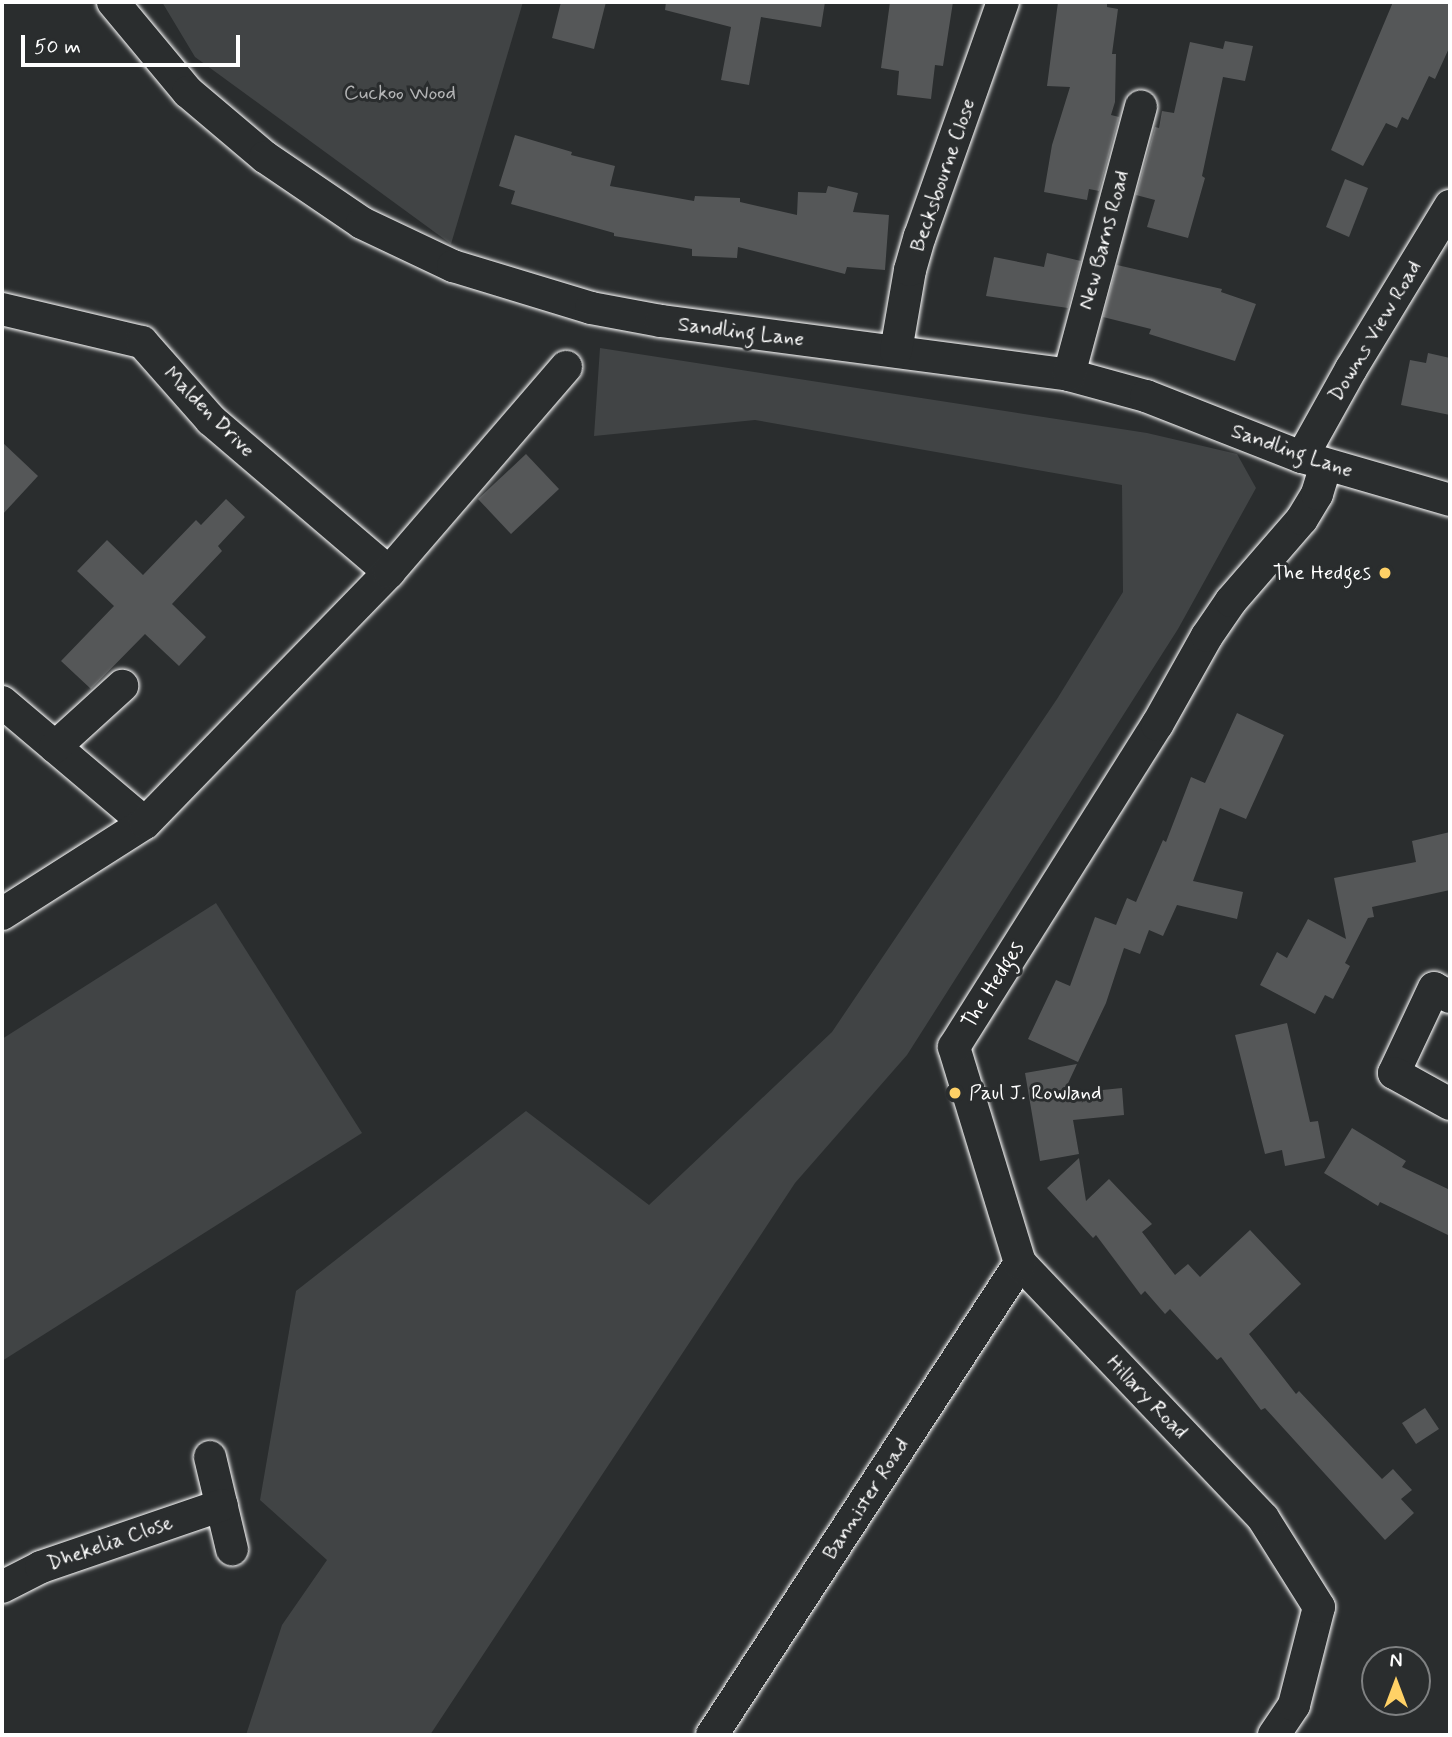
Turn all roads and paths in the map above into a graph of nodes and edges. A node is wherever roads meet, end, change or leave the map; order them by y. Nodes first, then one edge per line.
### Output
1 (113, 2) edge
2 (1003, 2) edge
3 (1141, 106) dead end
4 (1450, 206) edge
5 (2, 309) edge
6 (896, 351) junction
7 (565, 367) dead end
8 (1069, 375) junction
9 (1314, 461) junction
10 (1450, 500) edge
11 (389, 572) junction
12 (122, 686) dead end
13 (2, 702) edge
14 (55, 747) junction
15 (145, 823) junction
16 (2, 914) edge
17 (1450, 997) edge
18 (954, 1047) joint
19 (1450, 1104) edge
20 (1020, 1263) junction
21 (210, 1457) dead end
22 (222, 1505) junction
23 (232, 1549) dead end
24 (2, 1587) edge
25 (712, 1735) edge
26 (1274, 1735) edge

1 - 6 street, Sandling Lane
2 - 6 street, Becksbourne Close
3 - 8 street, New Barns Road
4 - 9 street, Downs View Road
5 - 11 street, Malden Drive
6 - 8 street, Sandling Lane
7 - 11 street
8 - 9 street, Sandling Lane
9 - 10 street, Sandling Lane
9 - 18 street, The Hedges
11 - 15 street
12 - 14 street
13 - 14 street
14 - 15 street
15 - 16 street
17 - 19 street
18 - 20 street, Hillary Road
20 - 25 street, Bannister Road
20 - 26 street, Hillary Road
21 - 22 street
22 - 23 street
22 - 24 street, Dhekelia Close

